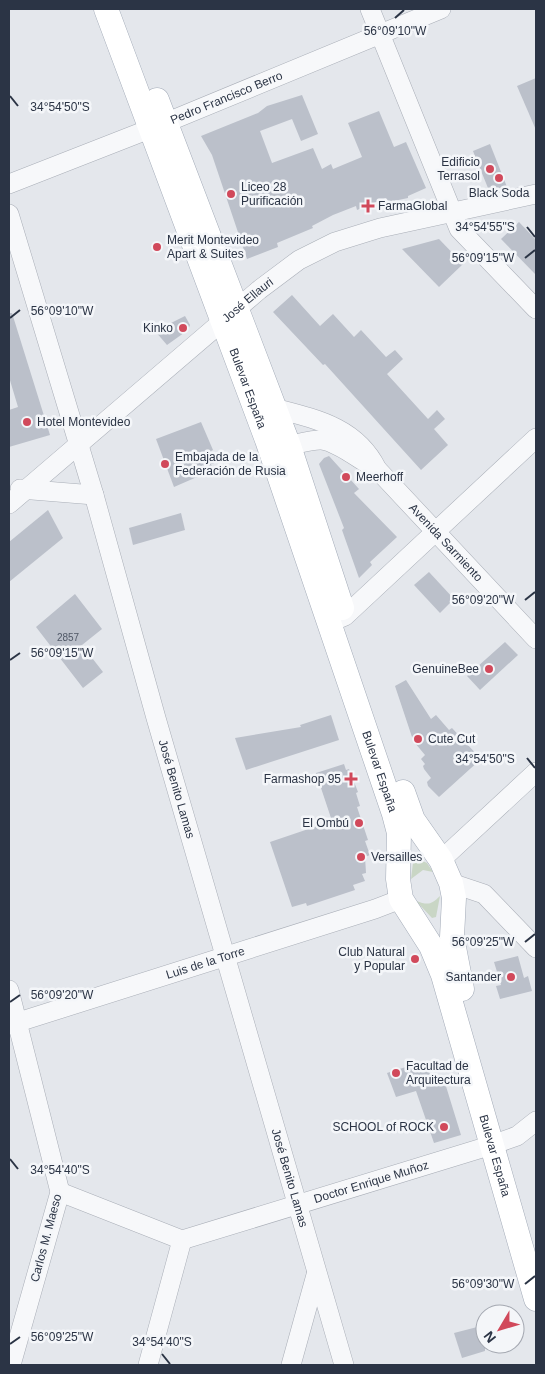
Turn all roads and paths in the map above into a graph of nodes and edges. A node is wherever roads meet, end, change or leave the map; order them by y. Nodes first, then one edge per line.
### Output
1 (106, 9) edge
2 (123, 9) edge
3 (370, 9) edge
4 (441, 9) edge
5 (380, 34) junction
6 (158, 126) junction
7 (9, 184) edge
8 (536, 194) edge
9 (454, 212) junction
10 (9, 214) edge
11 (536, 309) edge
12 (230, 315) junction
13 (274, 408) junction
14 (536, 438) edge
15 (267, 440) junction
16 (78, 445) junction
17 (289, 446) junction
18 (377, 469) junction
19 (17, 488) edge
20 (94, 495) junction
21 (9, 504) edge
22 (436, 533) junction
23 (338, 619) junction
24 (536, 639) edge
25 (536, 772) edge
26 (436, 853) junction
27 (399, 858) junction
28 (451, 883) junction
29 (401, 898) junction
30 (452, 917) junction
31 (421, 929) junction
32 (536, 948) edge
33 (227, 956) junction
34 (9, 990) edge
35 (13, 1024) edge
36 (536, 1121) edge
37 (499, 1143) junction
38 (60, 1192) junction
39 (296, 1204) junction
40 (182, 1240) junction
41 (536, 1242) edge
42 (316, 1275) junction
43 (536, 1299) edge
44 (11, 1365) edge
45 (148, 1365) edge
46 (291, 1365) edge
47 (344, 1365) edge

1 - 6 main road, Bulevar España
2 - 6 main road, Bulevar España
3 - 5 street
4 - 5 street, Pedro Francisco Berro
5 - 6 street, Pedro Francisco Berro
5 - 9 street
6 - 7 street, Pedro Francisco Berro
6 - 12 main road, Bulevar España
8 - 9 street, José Ellauri
9 - 11 street
9 - 12 street, José Ellauri
10 - 16 street, José Benito Lamas
12 - 13 main road, Bulevar España
12 - 15 main road, Bulevar España
12 - 16 street, José Ellauri
13 - 17 main road, Bulevar España
13 - 18 street, Avenida Sarmiento
14 - 22 street
15 - 17 street, Avenida Sarmiento
15 - 23 main road, Bulevar España
16 - 19 street, José Ellauri
16 - 20 street, José Benito Lamas
17 - 18 street, Avenida Sarmiento
17 - 23 main road, Bulevar España
18 - 22 street, Avenida Sarmiento
19 - 20 street
19 - 21 street, José Ellauri
20 - 33 street, José Benito Lamas
22 - 23 street
22 - 24 street, Avenida Sarmiento
23 - 26 main road, Bulevar España
23 - 27 main road, Bulevar España
25 - 26 street
26 - 27 main road
26 - 28 main road, Bulevar España
27 - 29 main road, Bulevar España
28 - 30 main road, Bulevar España
28 - 32 street
29 - 31 main road, Bulevar España
29 - 33 street, Luis de la Torre
30 - 31 main road
30 - 37 main road, Bulevar España
31 - 37 main road, Bulevar España
33 - 35 street, Luis de la Torre
33 - 39 street, José Benito Lamas
34 - 35 street, Carlos M. Maeso
35 - 38 street, Carlos M. Maeso
36 - 37 street, Doctor Enrique Muñoz
37 - 39 street, Doctor Enrique Muñoz
37 - 41 main road, Bulevar España
37 - 43 main road, Bulevar España
38 - 40 street
38 - 44 street, Carlos M. Maeso
39 - 40 street, Doctor Enrique Muñoz
39 - 42 street, José Benito Lamas
40 - 45 street
42 - 46 street
42 - 47 street, José Benito Lamas

